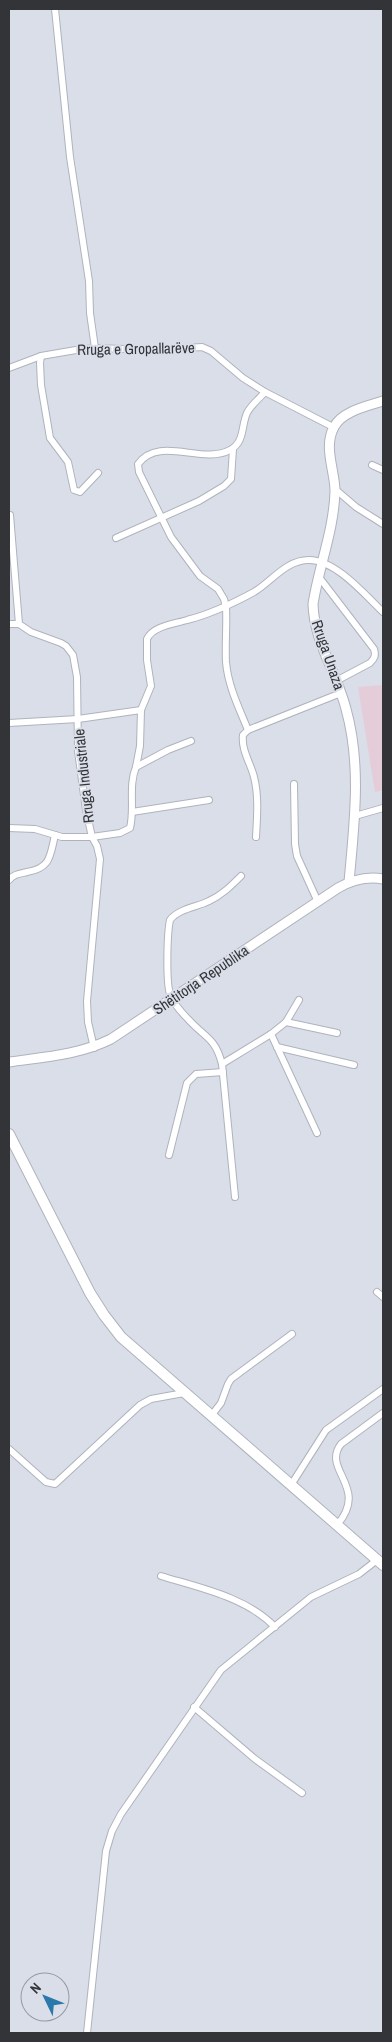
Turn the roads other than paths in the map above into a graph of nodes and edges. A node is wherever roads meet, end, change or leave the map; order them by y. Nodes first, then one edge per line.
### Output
1 (55, 9) edge
2 (95, 348) junction
3 (42, 356) junction
4 (9, 368) edge
5 (265, 392) junction
6 (383, 401) edge
7 (334, 427) junction
8 (233, 449) junction
9 (372, 465) dead end
10 (383, 470) edge
11 (98, 474) dead end
12 (335, 489) junction
13 (10, 515) dead end
14 (161, 518) junction
15 (383, 524) edge
16 (116, 538) dead end
17 (323, 562) junction
18 (319, 577) junction
19 (226, 607) junction
20 (383, 612) edge
21 (9, 624) edge
22 (19, 624) junction
23 (336, 682) junction
24 (341, 693) junction
25 (141, 710) junction
26 (78, 719) junction
27 (9, 723) edge
28 (248, 730) junction
29 (192, 741) dead end
30 (136, 766) junction
31 (294, 784) dead end
32 (209, 800) dead end
33 (383, 808) edge
34 (132, 812) junction
35 (354, 816) junction
36 (9, 828) edge
37 (55, 835) junction
38 (92, 837) junction
39 (256, 837) dead end
40 (241, 876) dead end
41 (383, 879) edge
42 (9, 880) edge
43 (349, 882) junction
44 (318, 902) junction
45 (172, 1000) junction
46 (299, 1000) dead end
47 (286, 1022) junction
48 (271, 1034) junction
49 (338, 1034) dead end
50 (277, 1047) junction
51 (94, 1048) junction
52 (9, 1062) edge
53 (222, 1064) junction
54 (354, 1065) dead end
55 (223, 1072) junction
56 (317, 1132) dead end
57 (9, 1134) edge
58 (169, 1155) dead end
59 (235, 1197) dead end
60 (377, 1292) dead end
61 (383, 1297) edge
62 (292, 1334) dead end
63 (383, 1389) edge
64 (184, 1392) junction
65 (383, 1413) edge
66 (212, 1416) junction
67 (9, 1449) edge
68 (291, 1485) junction
69 (337, 1525) junction
70 (380, 1562) edge
71 (161, 1576) dead end
72 (275, 1627) junction
73 (194, 1707) junction
74 (302, 1793) dead end
75 (87, 2033) edge

1 - 2 street
2 - 3 street, Rruga e Gropallarëve
2 - 5 street, Rruga e Gropallarëve
3 - 4 street, Rruga e Gropallarëve
3 - 11 street
5 - 7 street, Rruga e Gropallarëve
5 - 8 street
6 - 7 main road
7 - 12 main road, Rruga Unaza
8 - 14 street
8 - 14 street
9 - 10 street
12 - 15 street
12 - 17 main road, Rruga Unaza
13 - 22 street
14 - 16 street
14 - 19 street
17 - 18 main road, Rruga Unaza
17 - 19 street
17 - 20 street
18 - 23 main road, Rruga Unaza
18 - 23 street
19 - 25 street
19 - 28 street
21 - 22 street, Rruga Industriale
22 - 26 street, Rruga Industriale
23 - 24 main road, Rruga Unaza
24 - 28 street
24 - 35 main road, Rruga Unaza
25 - 26 street
25 - 30 street, Rruga Industriale
26 - 27 street
26 - 38 street, Rruga Industriale
28 - 39 street
29 - 30 street
30 - 34 street, Rruga Industriale
31 - 44 street
32 - 34 street
33 - 35 street
34 - 38 street, Rruga Industriale
35 - 43 main road, Rruga Unaza
36 - 37 street
37 - 38 street
37 - 42 street
38 - 51 street
40 - 45 street
41 - 43 main road, Shëtitorja Republika
43 - 44 main road, Shëtitorja Republika
44 - 45 main road, Shëtitorja Republika
45 - 51 main road, Shëtitorja Republika
45 - 53 street
46 - 47 street
47 - 48 street
47 - 49 street
48 - 50 street
48 - 53 street
50 - 54 street
50 - 56 street
51 - 52 main road, Shëtitorja Republika
53 - 55 street
55 - 58 street
55 - 59 street
57 - 64 main road
60 - 61 street
62 - 66 street
63 - 68 street
64 - 66 main road
64 - 67 street
65 - 69 street
66 - 68 main road
68 - 69 main road
69 - 70 main road
70 - 72 street
71 - 72 street
72 - 73 street
73 - 74 street
73 - 75 street

